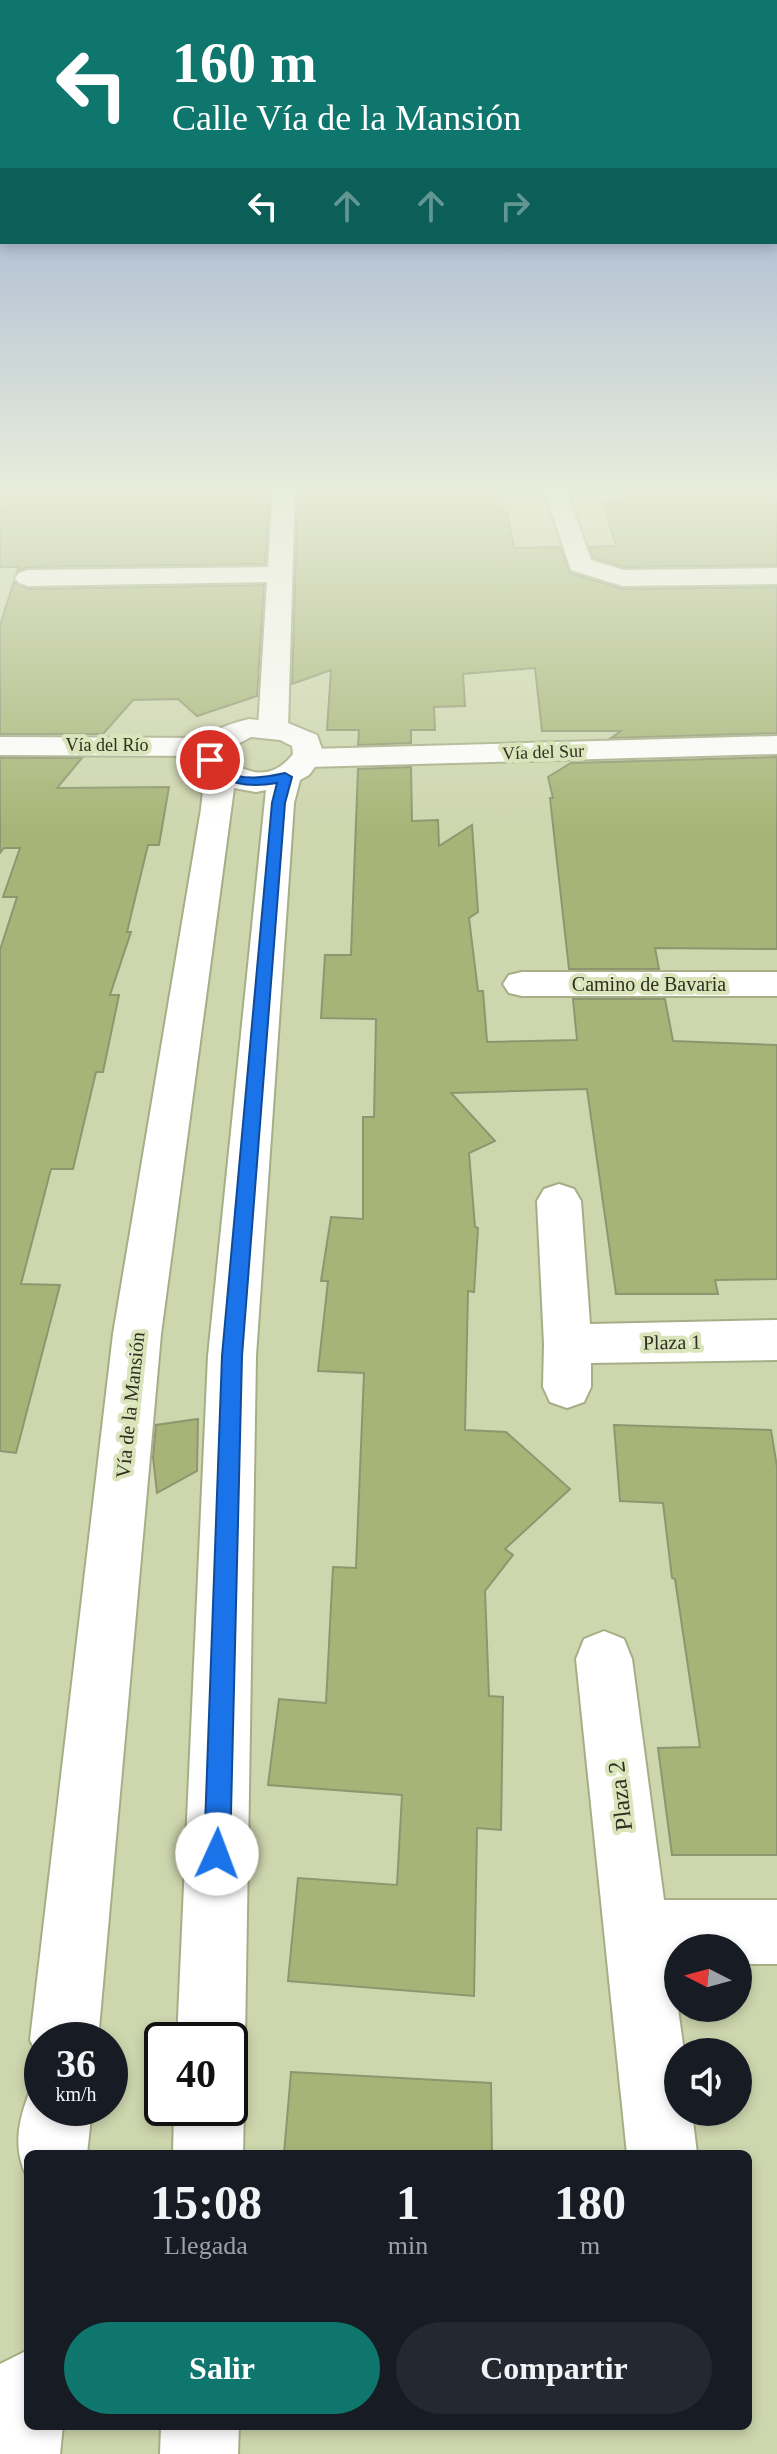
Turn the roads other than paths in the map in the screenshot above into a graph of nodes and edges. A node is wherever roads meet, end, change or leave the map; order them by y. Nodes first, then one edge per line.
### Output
1 (280, 601) edge
2 (273, 728) junction
3 (777, 745) edge
4 (0, 746) edge
5 (216, 760) junction
6 (297, 768) junction
7 (522, 984) dead end
8 (777, 984) edge
9 (559, 1201) dead end
10 (777, 1340) edge
11 (604, 1659) dead end
12 (636, 1932) junction
13 (777, 1932) edge
14 (66, 2022) edge
15 (212, 2022) edge
16 (55, 2126) edge
17 (209, 2126) edge
18 (52, 2150) edge
19 (208, 2150) edge
20 (662, 2150) edge
21 (24, 2426) edge
22 (200, 2430) edge
23 (21, 2454) edge
24 (199, 2454) edge

1 - 2 street
2 - 5 street
2 - 6 street
3 - 6 street, Vía del Sur
4 - 5 street, Vía del Río
5 - 6 street, Vía del Sur
5 - 14 street, Vía de la Mansión
6 - 15 street
7 - 8 street, Camino de Bavaria
9 - 10 street, Plaza 1
11 - 12 street, Plaza 2
12 - 13 street
12 - 20 street, Plaza 2
16 - 18 street
17 - 19 street
21 - 23 street
22 - 24 street

